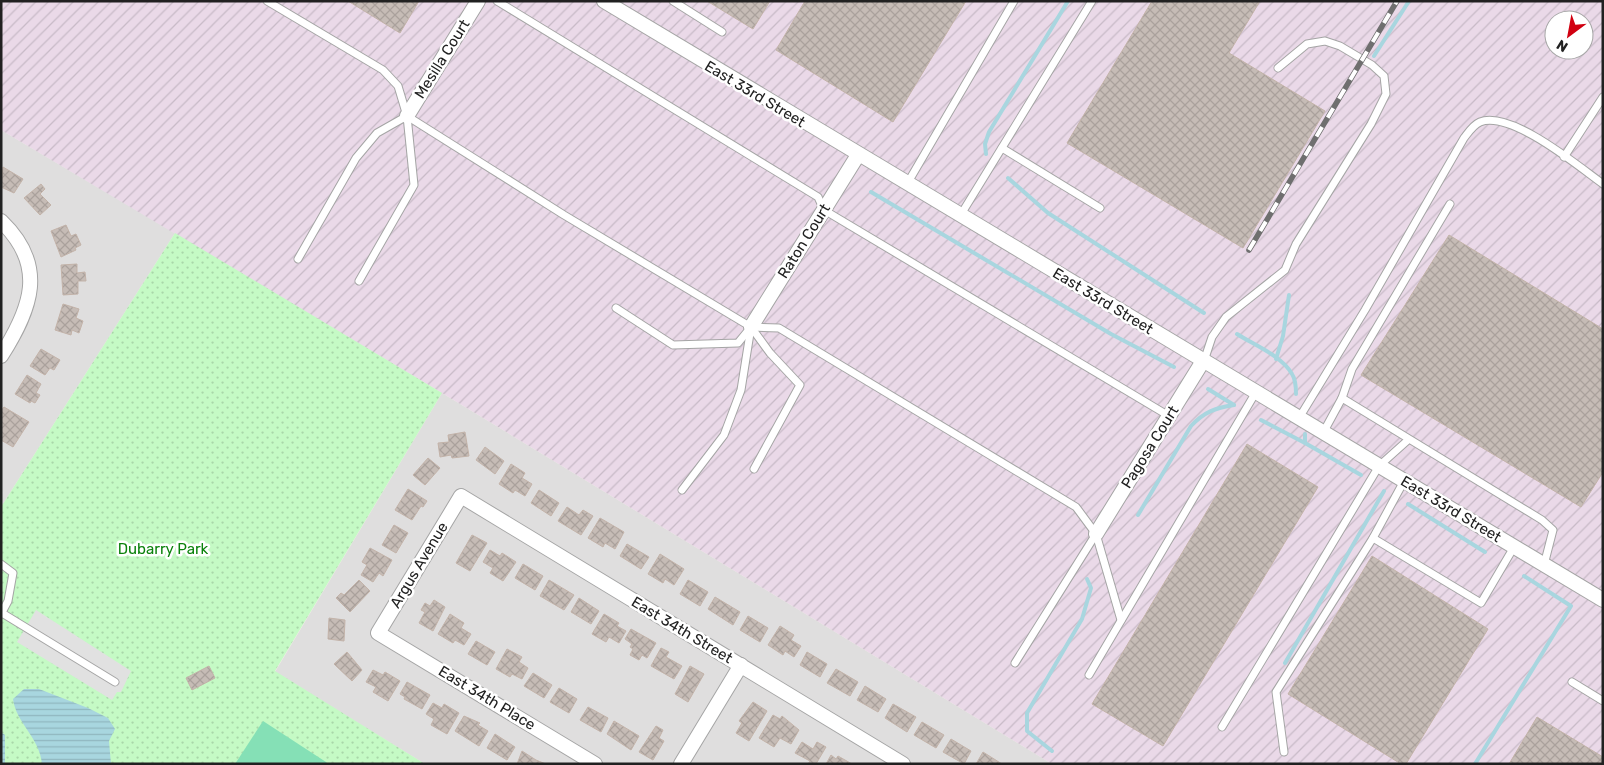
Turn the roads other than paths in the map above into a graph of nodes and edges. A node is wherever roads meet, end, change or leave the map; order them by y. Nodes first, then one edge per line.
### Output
1 (267, 1) edge
2 (478, 1) edge
3 (497, 1) edge
4 (604, 1) edge
5 (673, 1) edge
6 (1014, 1) edge
7 (1092, 1) edge
8 (722, 32) dead end
9 (1278, 68) dead end
10 (1603, 96) edge
11 (407, 116) junction
12 (1002, 148) junction
13 (858, 155) junction
14 (1564, 157) junction
15 (906, 184) junction
16 (1603, 184) edge
17 (1450, 204) dead end
18 (1100, 208) dead end
19 (824, 210) junction
20 (960, 216) junction
21 (1, 221) edge
22 (298, 259) dead end
23 (359, 280) dead end
24 (616, 308) dead end
25 (751, 327) junction
26 (1, 356) edge
27 (1204, 361) junction
28 (1256, 392) junction
29 (1342, 398) junction
30 (1170, 416) junction
31 (1299, 418) junction
32 (1323, 433) junction
33 (1408, 440) junction
34 (1379, 466) junction
35 (754, 469) dead end
36 (1404, 481) junction
37 (682, 490) dead end
38 (461, 496) joint
39 (1096, 534) junction
40 (1373, 538) junction
41 (1514, 547) junction
42 (1, 564) edge
43 (1544, 565) junction
44 (1603, 600) edge
45 (2, 614) edge
46 (1121, 620) junction
47 (378, 633) joint
48 (1014, 663) dead end
49 (741, 665) junction
50 (1089, 675) dead end
51 (115, 682) dead end
52 (1572, 682) dead end
53 (1603, 702) edge
54 (1222, 727) dead end
55 (1284, 752) dead end
56 (595, 764) edge
57 (681, 764) edge
58 (904, 764) edge

1 - 11 lane
2 - 11 street, Mesilla Court
3 - 19 lane
4 - 13 street, East 33rd Street
5 - 8 lane
6 - 15 lane
7 - 12 lane
9 - 27 lane
10 - 14 lane
11 - 22 lane
11 - 23 lane
11 - 25 lane
12 - 18 lane
12 - 20 lane
13 - 15 street, East 33rd Street
13 - 19 street, Raton Court
14 - 16 lane
14 - 31 lane
15 - 20 street, East 33rd Street
17 - 29 lane
19 - 25 street, Raton Court
19 - 30 lane
20 - 27 street, East 33rd Street
21 - 26 street
24 - 25 lane
25 - 35 lane
25 - 37 lane
25 - 39 lane
27 - 28 street, East 33rd Street
27 - 30 street, Pagosa Court
28 - 31 street, East 33rd Street
28 - 46 lane
29 - 32 lane
29 - 33 lane
30 - 39 street, Pagosa Court
31 - 32 street, East 33rd Street
32 - 34 street, East 33rd Street
33 - 34 lane
33 - 43 lane
34 - 36 street, East 33rd Street
34 - 54 lane
36 - 40 lane
36 - 41 street, East 33rd Street
38 - 47 street, Argus Avenue
38 - 49 street, East 34th Street
39 - 46 lane
39 - 48 lane
40 - 41 lane
40 - 55 lane
41 - 43 street, East 33rd Street
42 - 45 lane
43 - 44 street, East 33rd Street
45 - 51 lane
46 - 50 lane
47 - 56 street, East 34th Place
49 - 57 street
49 - 58 street, East 34th Street
52 - 53 lane

